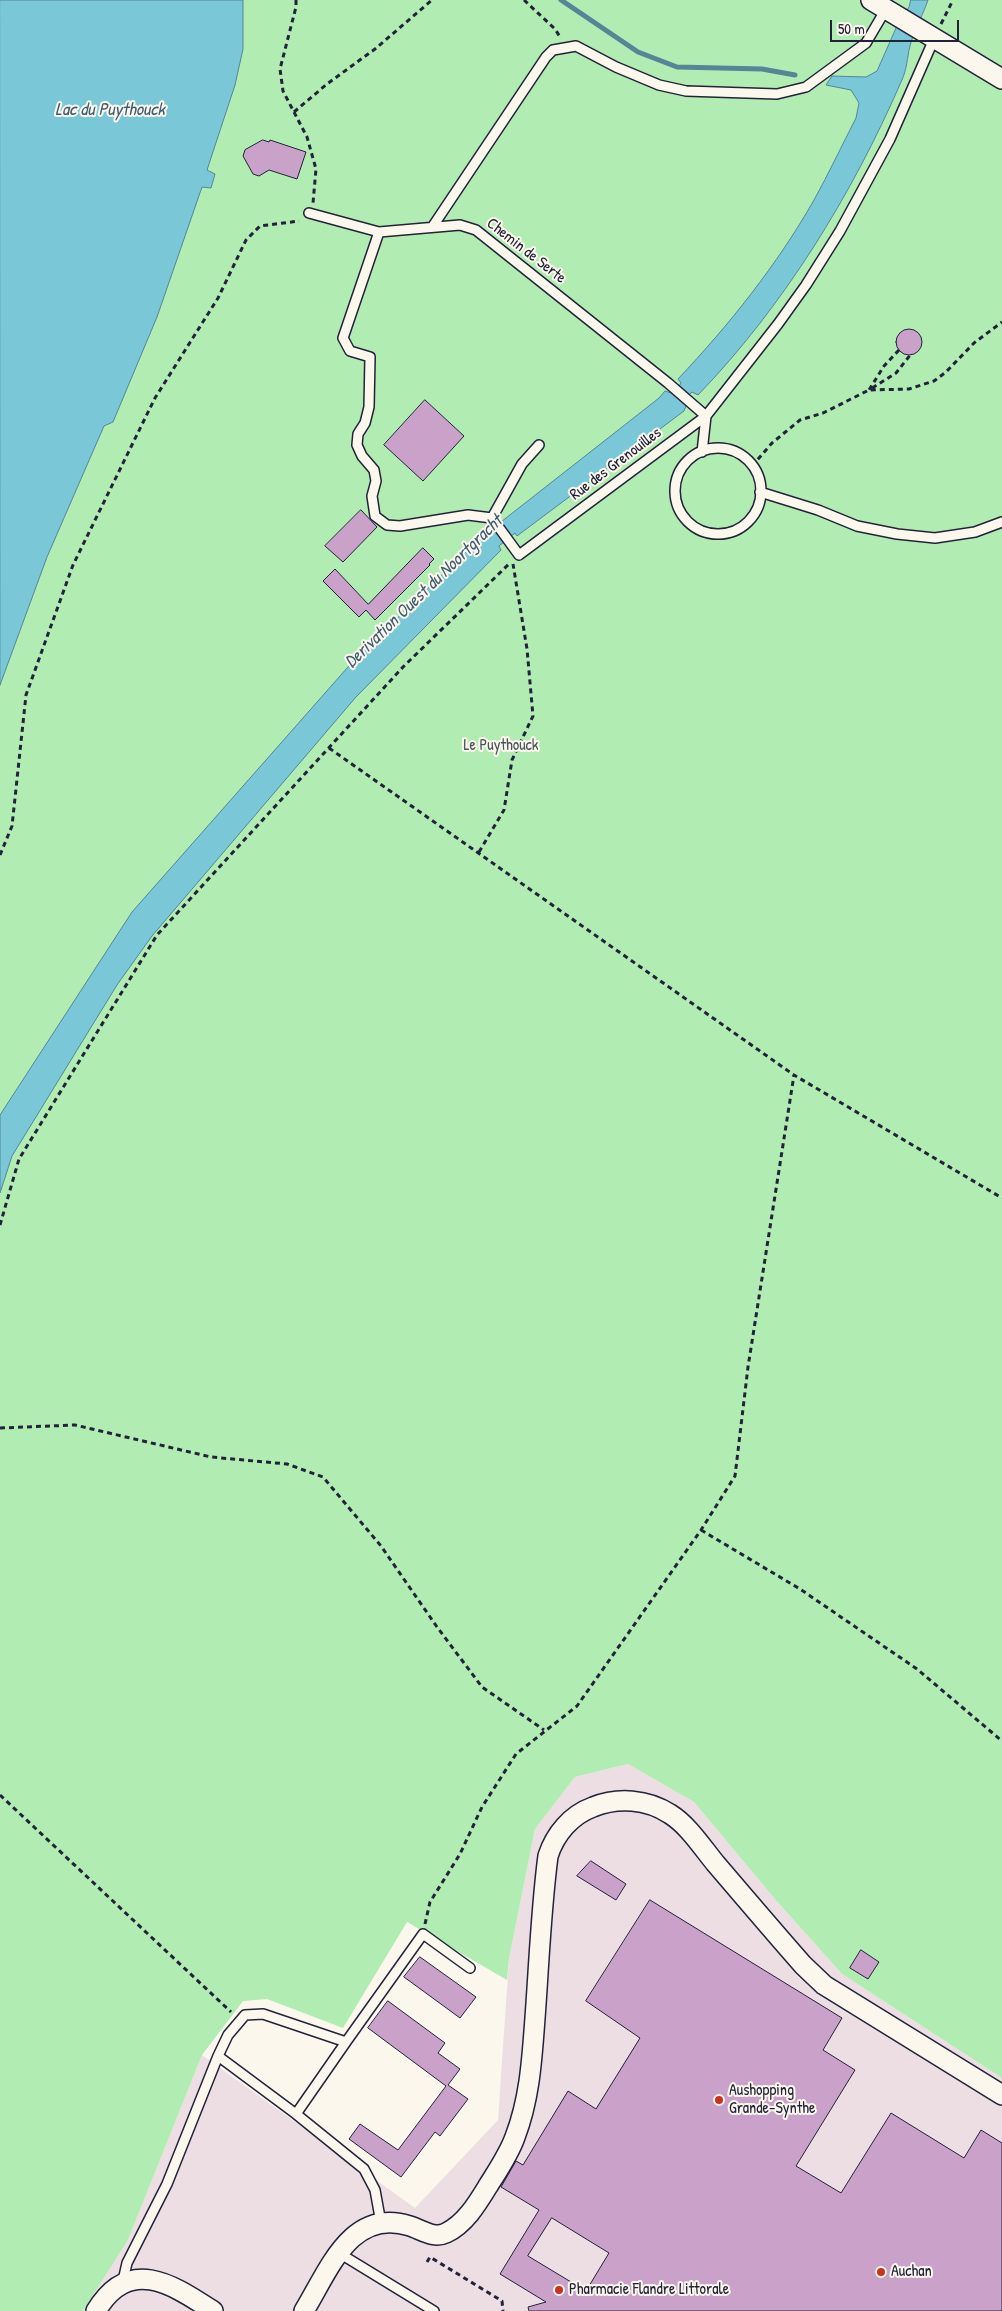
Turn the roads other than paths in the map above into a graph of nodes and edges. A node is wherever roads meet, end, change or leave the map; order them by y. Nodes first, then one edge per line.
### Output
1 (885, 8) edge
2 (930, 37) junction
3 (1002, 79) edge
4 (309, 213) road end
5 (433, 226) junction
6 (379, 232) junction
7 (706, 416) junction
8 (539, 445) dead end
9 (702, 452) junction
10 (760, 492) junction
11 (493, 519) junction
12 (1002, 522) edge
13 (470, 1968) dead end
14 (346, 2042) junction
15 (218, 2056) junction
16 (1002, 2096) edge
17 (296, 2114) junction
18 (381, 2223) junction
19 (339, 2253) junction
20 (122, 2285) junction
21 (96, 2311) edge
22 (213, 2311) edge
23 (304, 2311) edge
24 (434, 2311) edge

1 - 2 street
1 - 5 lane
2 - 3 street
2 - 7 lane, Rue des Grenouilles
4 - 6 lane, Chemin de Serte
5 - 6 lane, Chemin de Serte
5 - 7 lane, Chemin de Serte
6 - 11 lane
7 - 9 lane
7 - 11 lane, Rue des Grenouilles
8 - 11 lane
9 - 10 lane
9 - 10 lane
10 - 12 lane
13 - 14 lane
14 - 15 lane
14 - 17 lane
15 - 17 lane
15 - 20 lane
16 - 18 street
17 - 18 lane
18 - 19 street
19 - 23 street
19 - 24 lane
20 - 21 street
20 - 22 street

